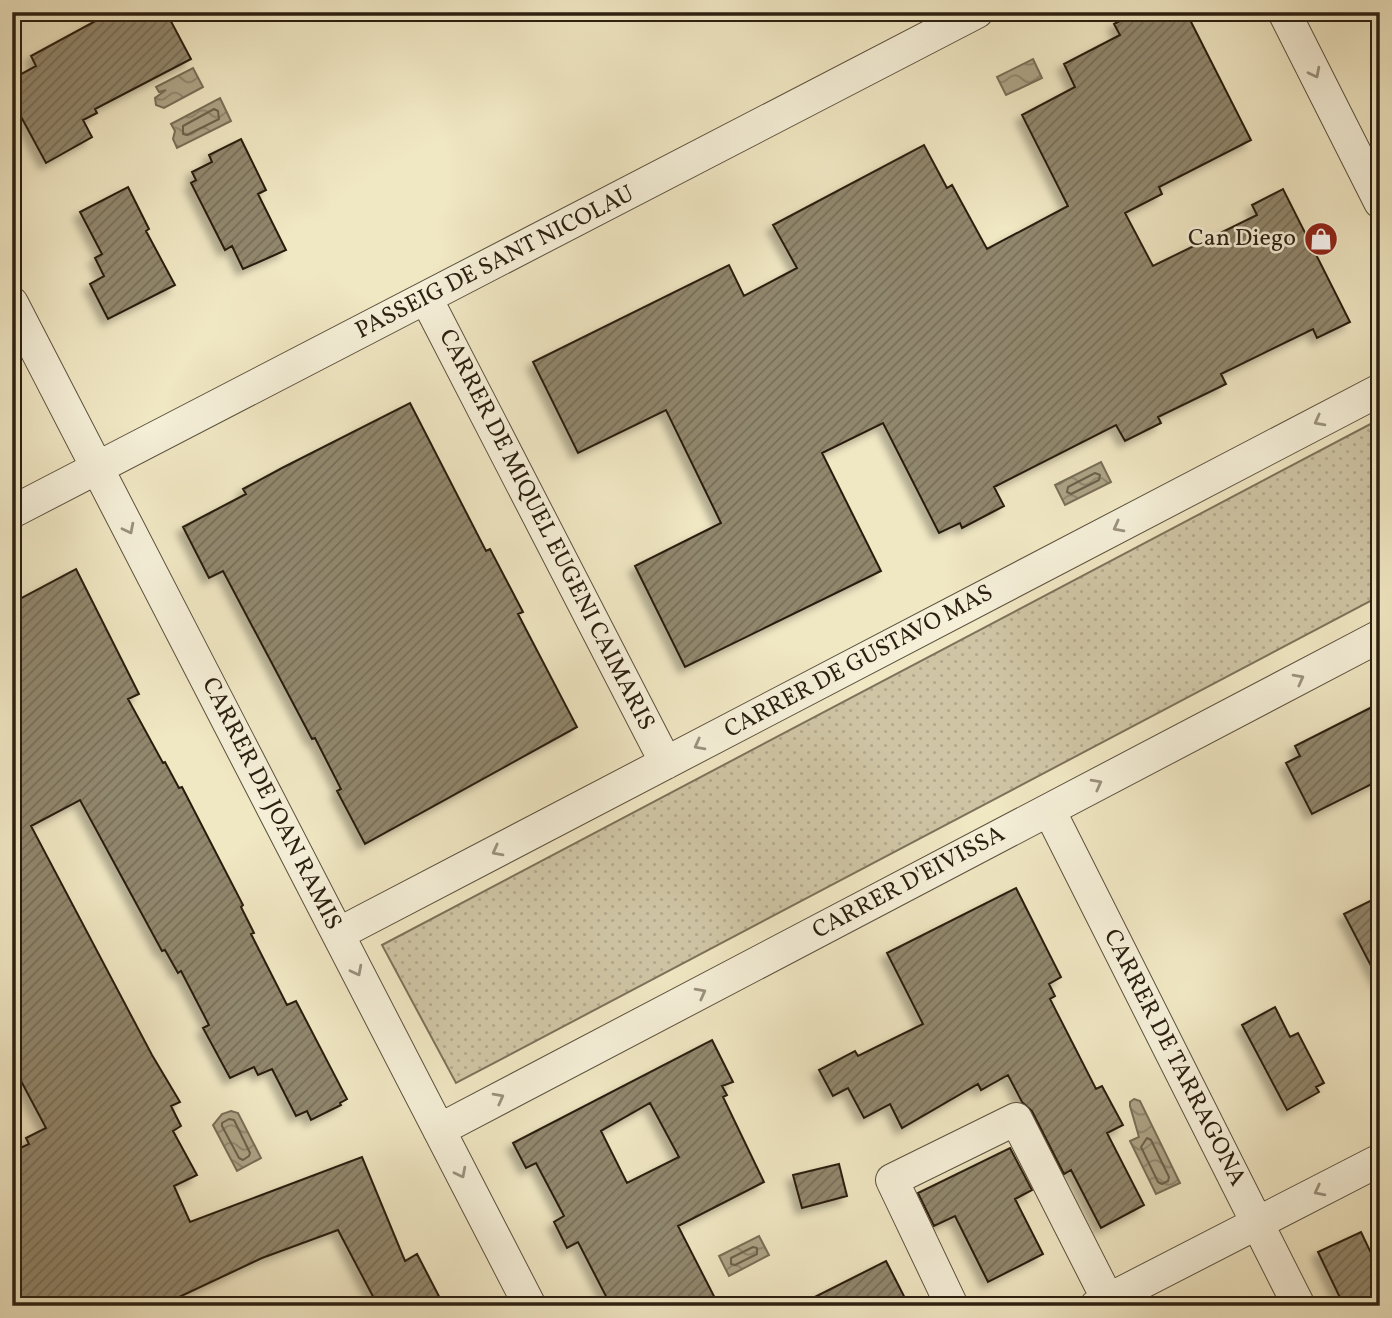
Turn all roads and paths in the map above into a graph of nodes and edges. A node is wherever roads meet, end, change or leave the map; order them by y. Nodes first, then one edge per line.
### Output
1 (977, 12) edge
2 (1284, 12) edge
3 (1380, 202) edge
4 (426, 298) junction
5 (12, 303) edge
6 (1380, 390) edge
7 (98, 469) junction
8 (12, 512) edge
9 (1380, 636) edge
10 (666, 763) junction
11 (1049, 810) junction
12 (338, 934) junction
13 (439, 1130) junction
14 (1380, 1160) edge
15 (1257, 1223) junction
16 (1102, 1303) edge
17 (530, 1306) edge
18 (952, 1306) edge
19 (1299, 1306) edge

1 - 4 street, PASSEIG DE SANT NICOLAU
2 -> 3 street
4 - 7 street, PASSEIG DE SANT NICOLAU
4 - 10 street, CARRER DE MIQUEL EUGENI CAIMARIS
5 - 7 street, CARRER DE JOAN RAMIS
6 -> 10 street, CARRER DE GUSTAVO MAS
7 - 8 street, PASSEIG DE SANT NICOLAU
7 -> 12 street, CARRER DE JOAN RAMIS
11 -> 9 street, CARRER D'EIVISSA
10 -> 12 street, CARRER DE GUSTAVO MAS
13 -> 11 street, CARRER D'EIVISSA
11 - 15 street, CARRER DE TARRAGONA
12 -> 13 street, CARRER DE JOAN RAMIS
13 -> 17 street, CARRER DE JOAN RAMIS
14 -> 15 street
15 - 16 street
15 - 19 street, CARRER DE TARRAGONA
16 - 18 street

